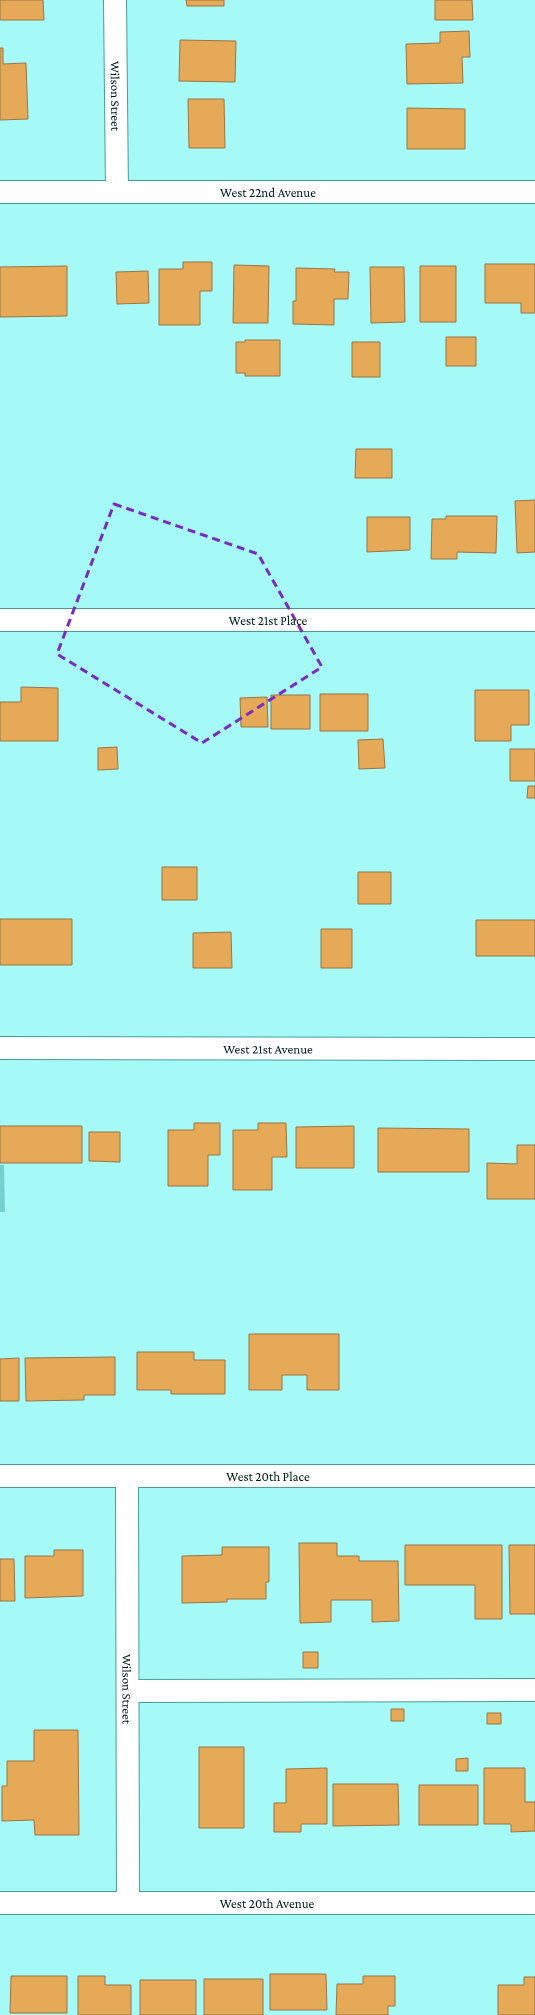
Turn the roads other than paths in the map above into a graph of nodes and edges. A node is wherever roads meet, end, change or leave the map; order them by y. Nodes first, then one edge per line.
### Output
1 (115, 0) edge
2 (0, 192) edge
3 (117, 192) junction
4 (535, 192) edge
5 (0, 620) edge
6 (535, 620) edge
7 (0, 1048) edge
8 (535, 1049) edge
9 (0, 1476) edge
10 (127, 1476) junction
11 (535, 1476) edge
12 (535, 1690) edge
13 (128, 1691) junction
14 (0, 1903) edge
15 (128, 1903) junction
16 (535, 1903) edge

1 - 3 street, Wilson Street
2 - 3 street, West 22nd Avenue
3 - 4 street, West 22nd Avenue
5 - 6 street, West 21st Place
7 - 8 street, West 21st Avenue
9 - 10 street, West 20th Place
10 - 11 street, West 20th Place
10 - 13 street, Wilson Street
12 - 13 street
13 - 15 street, Wilson Street
14 - 15 street, West 20th Avenue
15 - 16 street, West 20th Avenue

